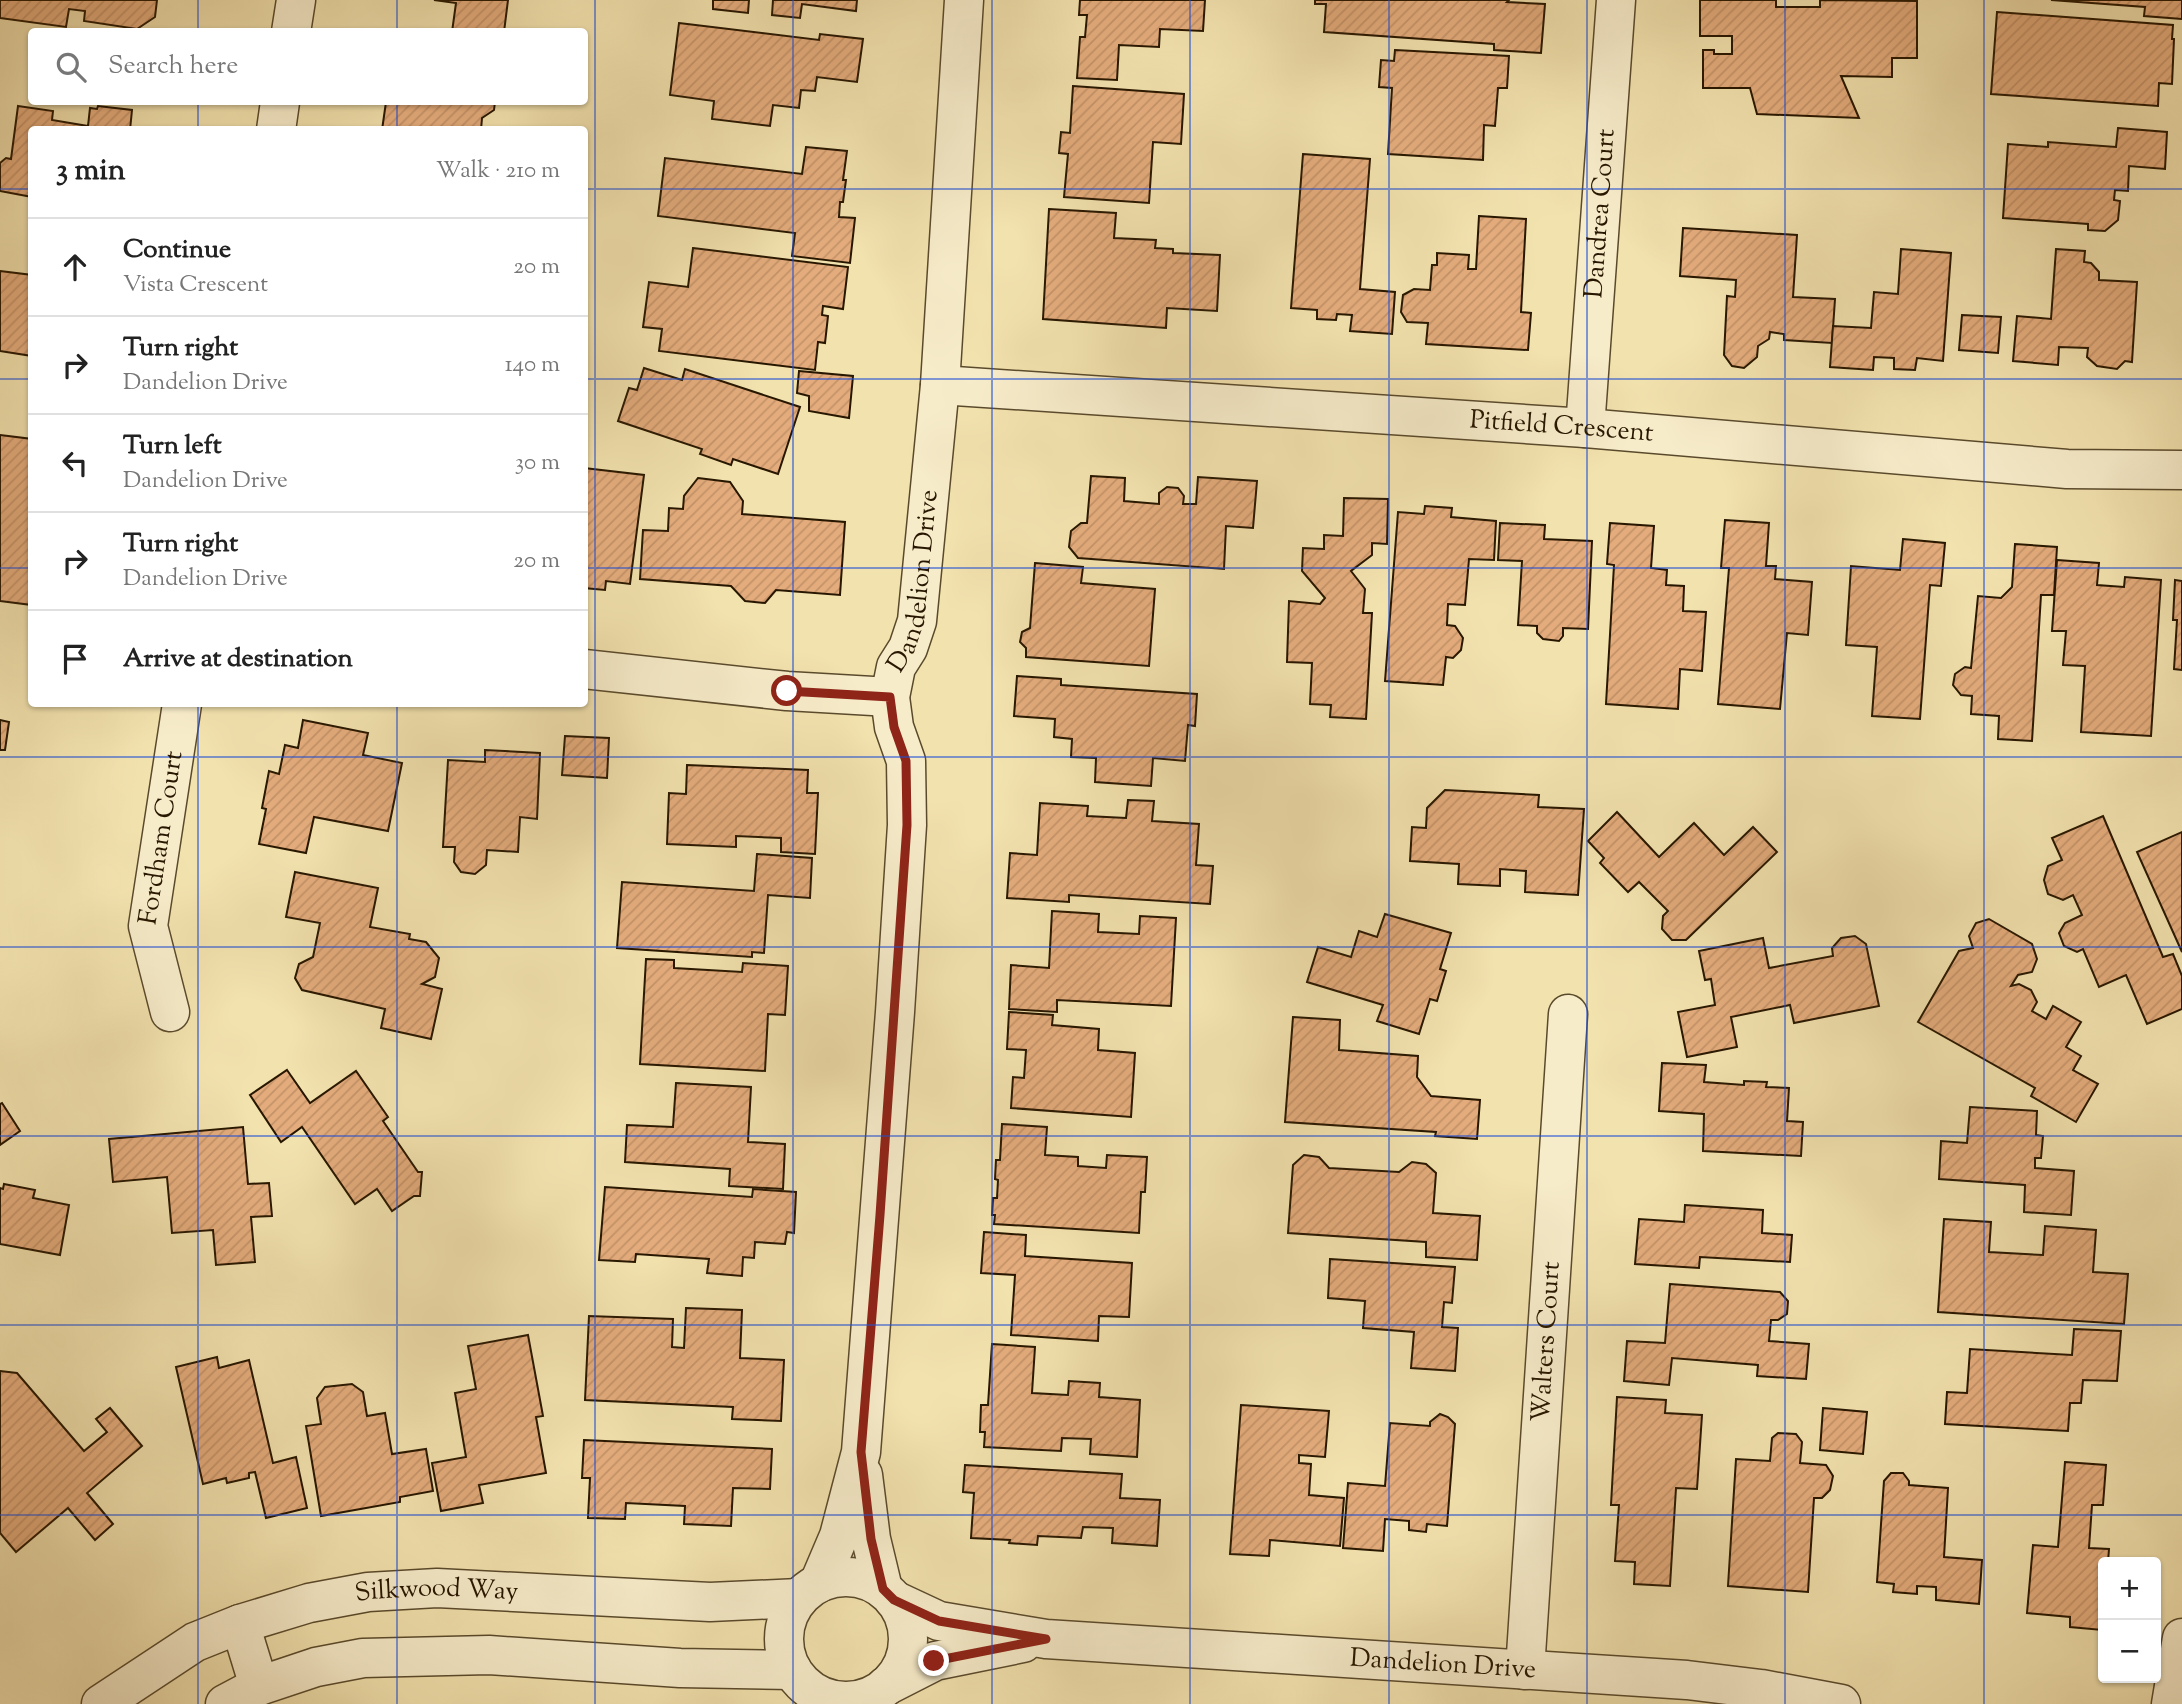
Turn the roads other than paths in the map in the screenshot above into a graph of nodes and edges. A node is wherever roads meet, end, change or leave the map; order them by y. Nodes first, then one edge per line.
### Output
1 (296, 0) edge
2 (964, 0) edge
3 (1616, 0) edge
4 (292, 28) edge
5 (280, 105) edge
6 (277, 126) edge
7 (940, 385) junction
8 (1586, 428) junction
9 (2182, 470) edge
10 (588, 669) edge
11 (890, 697) junction
12 (182, 707) edge
13 (170, 1012) dead end
14 (1568, 1014) dead end
15 (861, 1452) junction
16 (809, 1590) junction
17 (889, 1594) junction
18 (240, 1624) junction
19 (2182, 1638) edge
20 (1046, 1639) junction
21 (1525, 1670) junction
22 (259, 1686) junction
23 (802, 1687) edge
24 (879, 1694) edge
25 (101, 1704) edge
26 (225, 1704) edge
27 (1841, 1704) edge
28 (2171, 1704) edge

1 - 4 street
2 - 7 street, Dandelion Drive
3 - 8 street, Dandrea Court
5 - 6 street
7 - 8 street, Pitfield Crescent
7 - 11 street, Dandelion Drive
8 - 9 street, Pitfield Crescent
10 - 11 street
11 - 15 street, Dandelion Drive
12 - 13 street, Fordham Court
14 - 21 street, Walters Court
15 - 16 street, Dandelion Drive
15 - 17 street, Dandelion Drive
16 - 17 street
16 - 18 street, Silkwood Way
16 - 23 street
17 - 20 street, Dandelion Drive
17 - 24 street
18 - 22 street
18 - 25 street, Silkwood Way
19 - 28 street
20 - 21 street, Dandelion Drive
20 - 24 street, Dandelion Drive
21 - 27 street, Dandelion Drive
22 - 23 street
22 - 26 street
23 - 24 street

